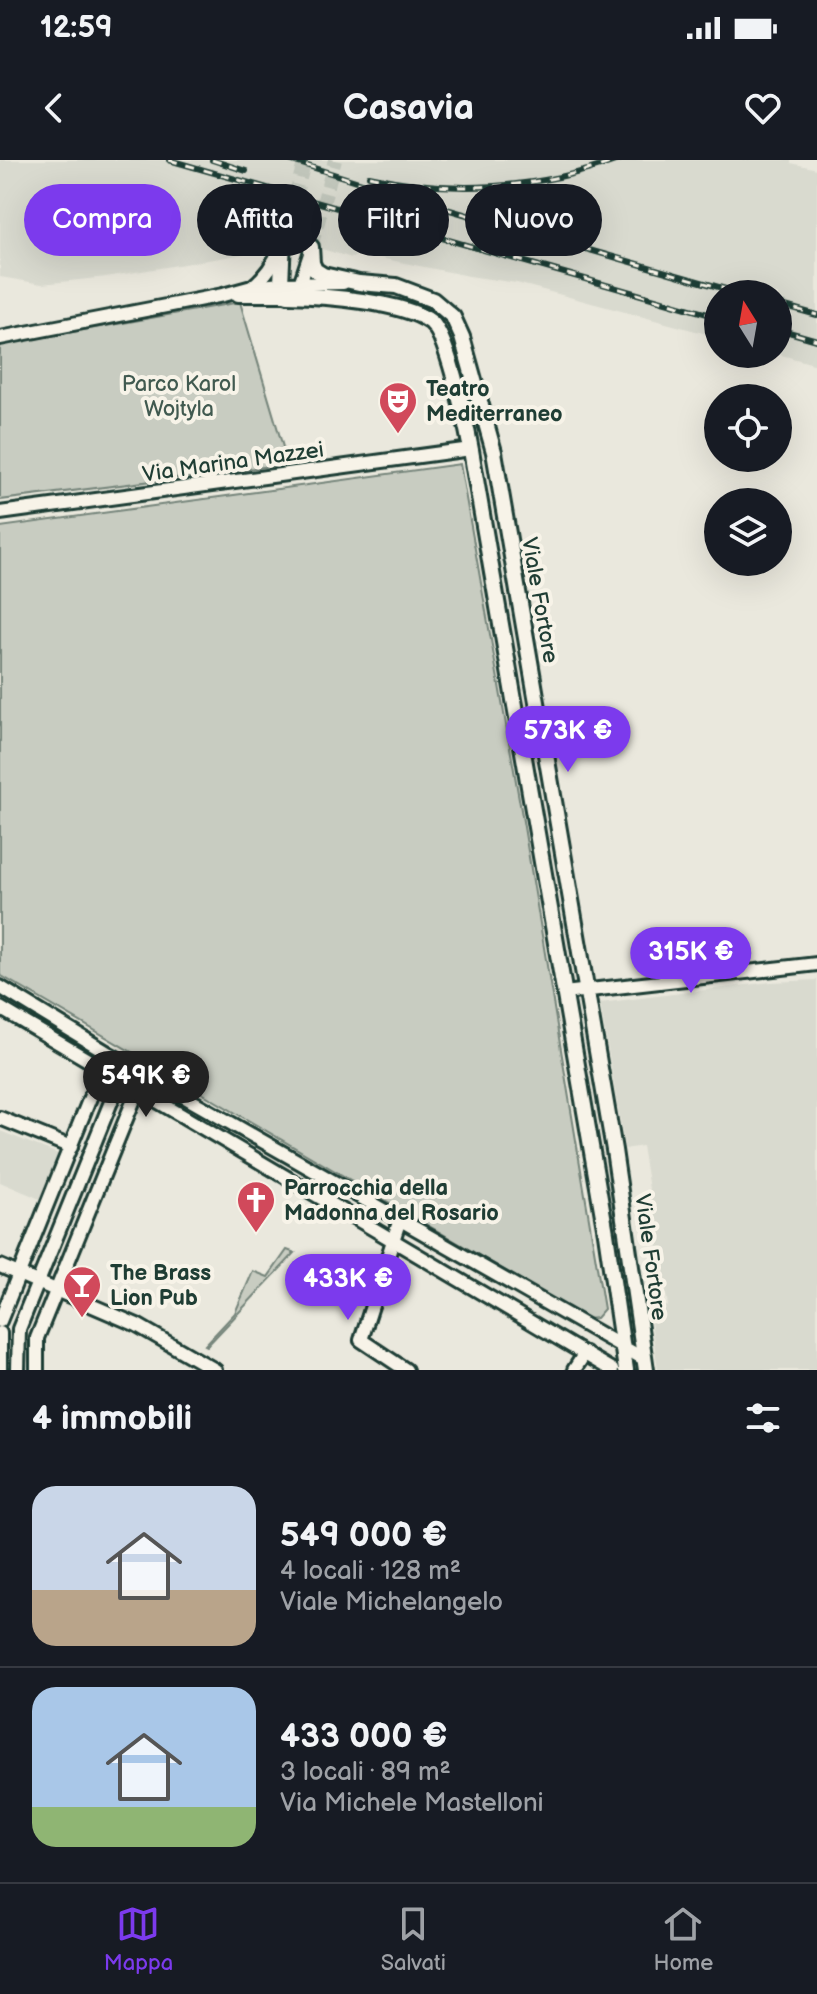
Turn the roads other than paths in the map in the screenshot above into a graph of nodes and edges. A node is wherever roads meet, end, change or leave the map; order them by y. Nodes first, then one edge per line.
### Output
1 (278, 256) tunnel mouth
2 (283, 256) tunnel mouth
3 (308, 256) tunnel mouth
4 (312, 256) edge
5 (359, 283) junction
6 (300, 284) junction
7 (252, 287) junction
8 (284, 290) junction
9 (223, 295) junction
10 (0, 338) edge
11 (471, 449) junction
12 (494, 452) junction
13 (0, 513) edge
14 (817, 964) edge
15 (0, 987) edge
16 (585, 989) junction
17 (564, 993) junction
18 (0, 1008) edge
19 (53, 1019) junction
20 (43, 1034) junction
21 (108, 1053) junction
22 (127, 1063) junction
23 (101, 1070) junction
24 (144, 1072) junction
25 (120, 1081) junction
26 (137, 1091) junction
27 (0, 1118) edge
28 (71, 1147) junction
29 (614, 1150) junction
30 (593, 1152) junction
31 (400, 1219) junction
32 (394, 1242) junction
33 (0, 1266) edge
34 (20, 1273) junction
35 (38, 1281) junction
36 (56, 1288) junction
37 (0, 1321) edge
38 (0, 1333) edge
39 (621, 1345) junction
40 (585, 1353) junction
41 (645, 1365) edge
42 (0, 1370) edge
43 (18, 1370) edge
44 (37, 1370) edge
45 (215, 1370) edge
46 (406, 1370) edge
47 (574, 1370) edge
48 (612, 1370) edge
49 (626, 1370) edge

1 - 7 street
2 - 8 main road
3 - 6 street
4 - 5 main road
5 - 6 street, Viale Fortore
5 - 12 main road, Viale Fortore
6 - 8 street, Viale Fortore
7 - 8 street
7 - 9 street
8 - 9 street
8 - 11 main road, Viale Fortore
9 - 10 street
11 - 12 main road
11 - 13 street, Via Marina Mazzei
11 - 17 main road, Viale Fortore
12 - 16 main road, Viale Fortore
14 - 16 street
15 - 19 street
16 - 17 street
16 - 29 main road, Viale Fortore
17 - 30 main road, Viale Fortore
18 - 20 street
19 - 20 street
19 - 21 street
20 - 23 street
21 - 22 street
21 - 23 street
22 - 24 street
22 - 25 street
23 - 25 street
23 - 28 street
24 - 26 street
24 - 31 street
25 - 26 street
25 - 35 street
26 - 32 street
26 - 36 street
27 - 28 street
28 - 34 street
29 - 30 main road
29 - 41 main road, Viale Fortore
30 - 39 main road, Viale Fortore
31 - 32 street
31 - 39 street
32 - 40 street
32 - 46 street
33 - 34 street
34 - 35 street
34 - 37 street
35 - 36 street
35 - 43 street
36 - 44 street
36 - 45 street
38 - 42 street
39 - 41 street
39 - 49 main road, Viale Fortore
40 - 47 street
40 - 48 street

